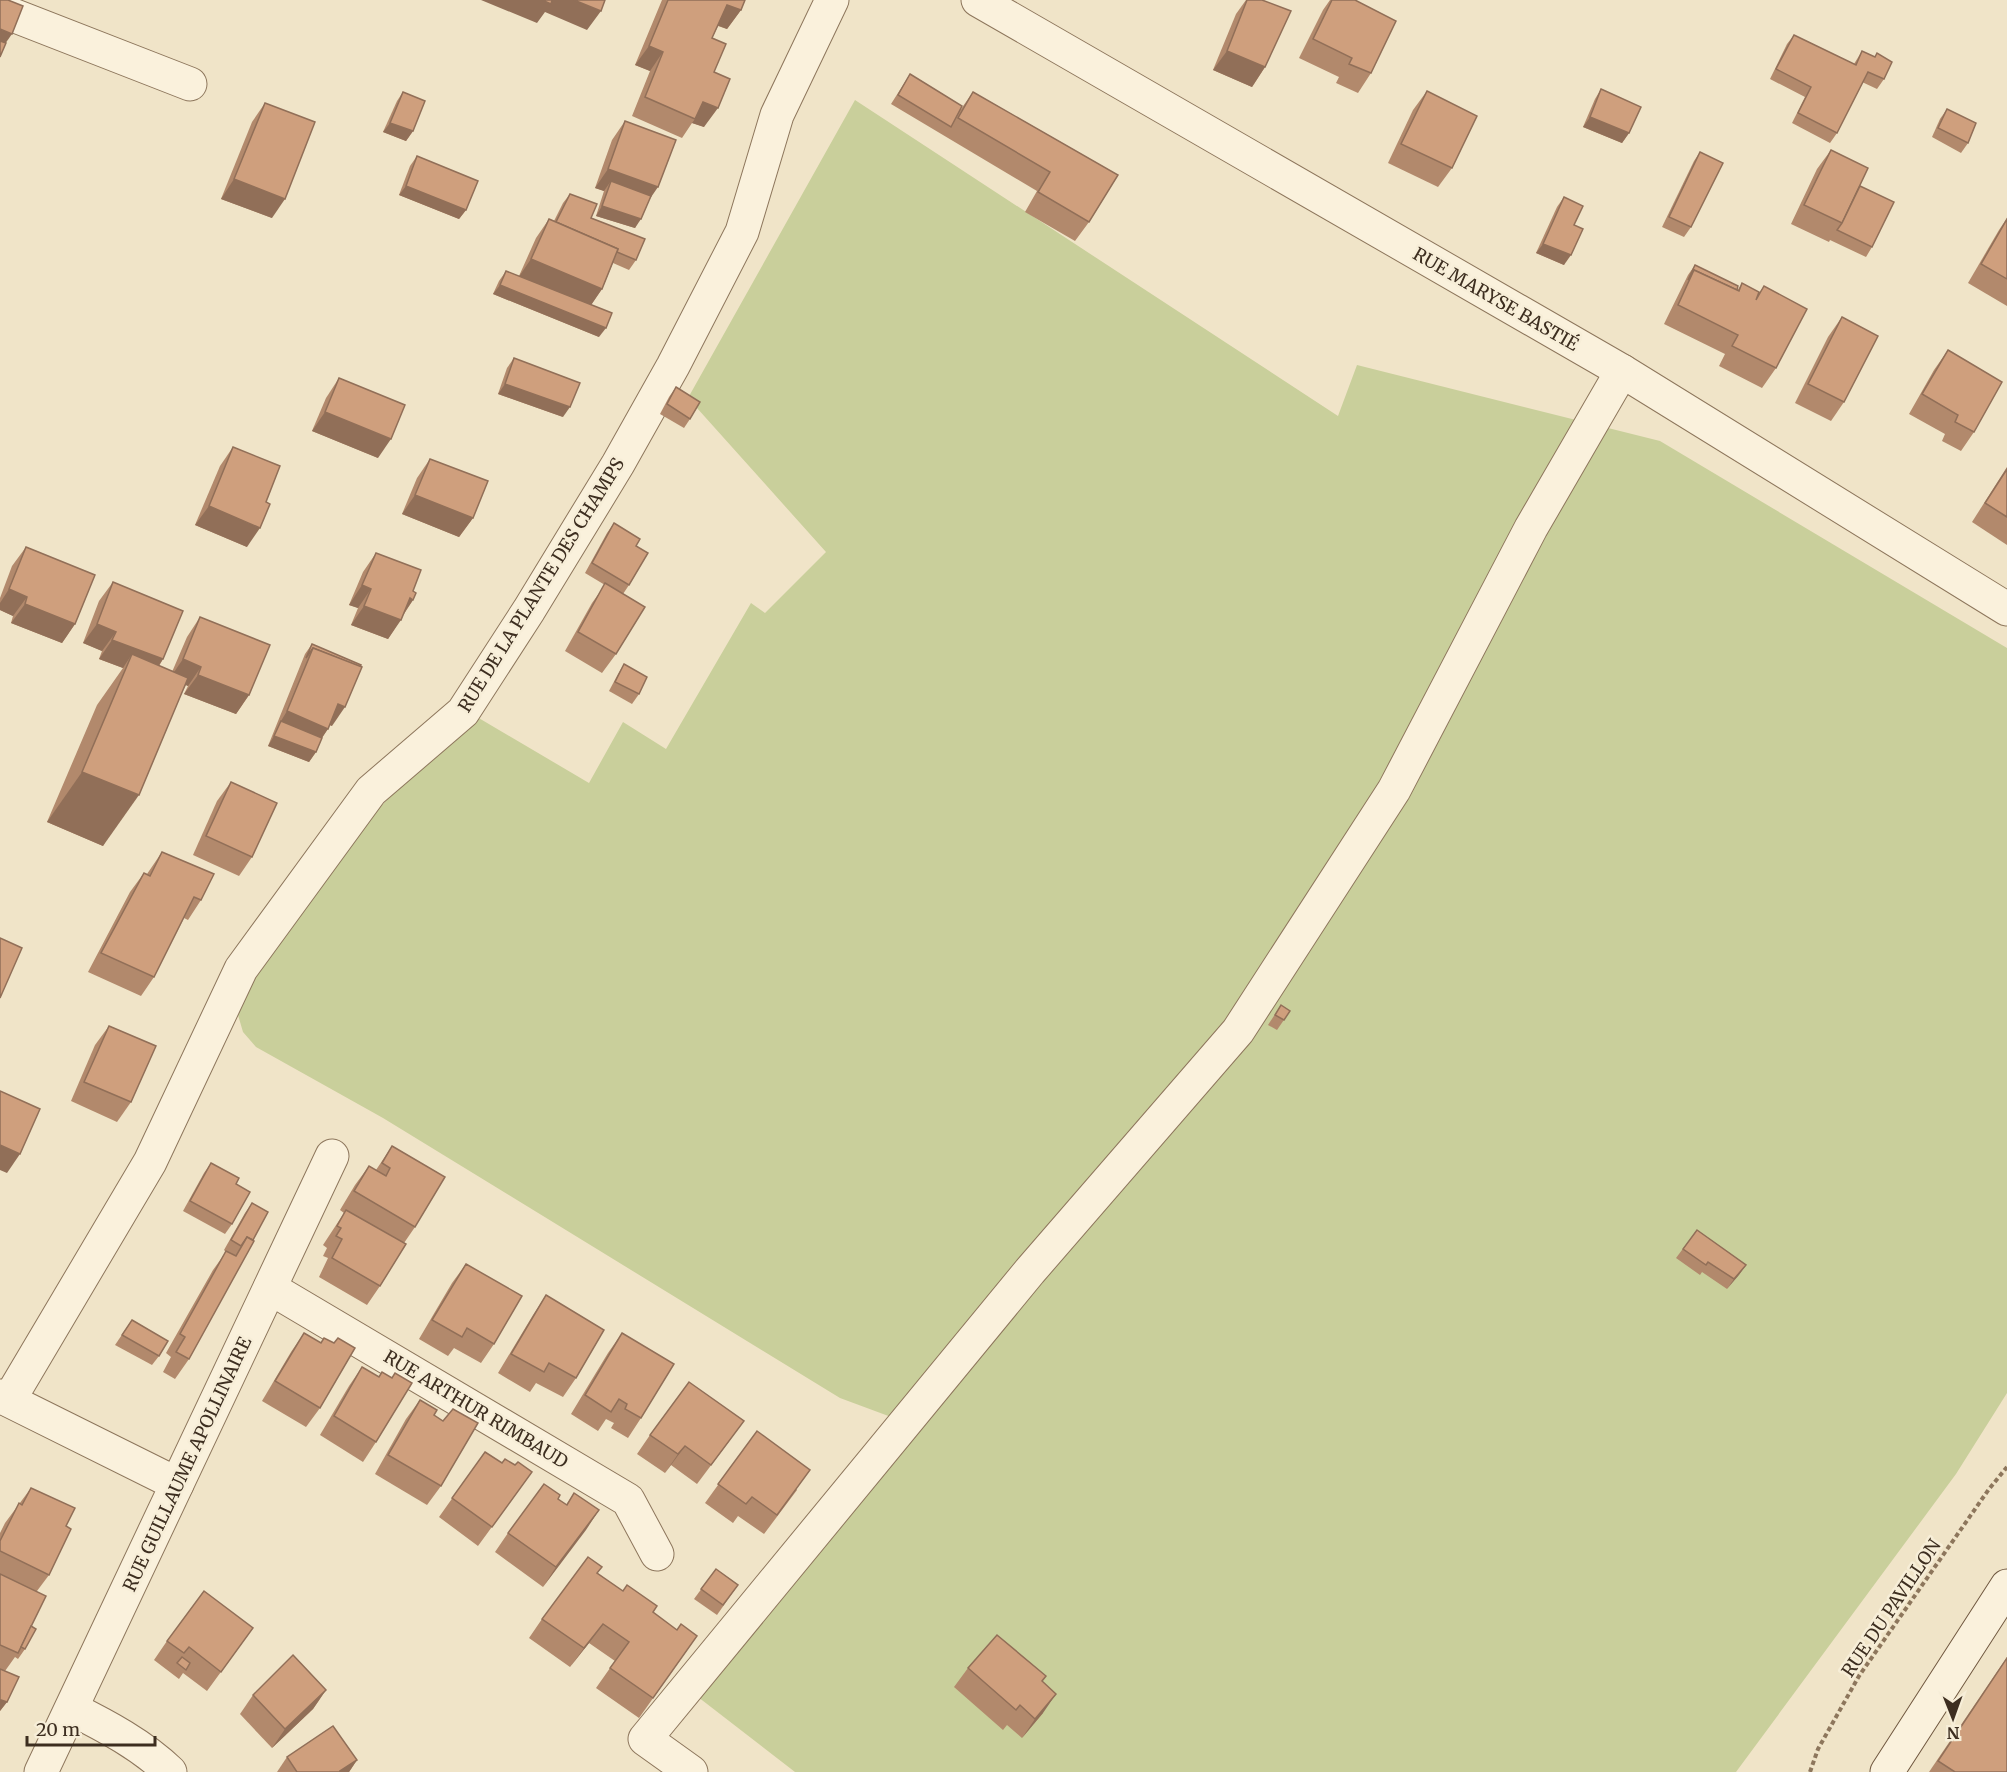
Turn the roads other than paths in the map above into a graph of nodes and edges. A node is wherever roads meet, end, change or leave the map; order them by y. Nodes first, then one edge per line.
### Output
1 (832, 0) edge
2 (978, 0) edge
3 (0, 10) edge
4 (190, 84) dead end
5 (1622, 372) junction
6 (2007, 609) edge
7 (332, 1156) dead end
8 (270, 1288) junction
9 (5, 1398) edge
10 (177, 1484) junction
11 (657, 1554) dead end
12 (2007, 1586) edge
13 (72, 1709) junction
14 (41, 1772) edge
15 (170, 1772) edge
16 (691, 1772) edge
17 (1887, 1772) edge

1 - 9 street, RUE DE LA PLANTE DES CHAMPS
2 - 5 street, RUE MARYSE BASTIÉ
3 - 4 street
5 - 6 street, RUE MARYSE BASTIÉ
5 - 16 street
7 - 8 street, RUE GUILLAUME APOLLINAIRE
8 - 10 street, RUE GUILLAUME APOLLINAIRE
8 - 11 street, RUE ARTHUR RIMBAUD
9 - 10 street
10 - 13 street, RUE GUILLAUME APOLLINAIRE
12 - 17 street
13 - 14 street, RUE GUILLAUME APOLLINAIRE
13 - 15 street

